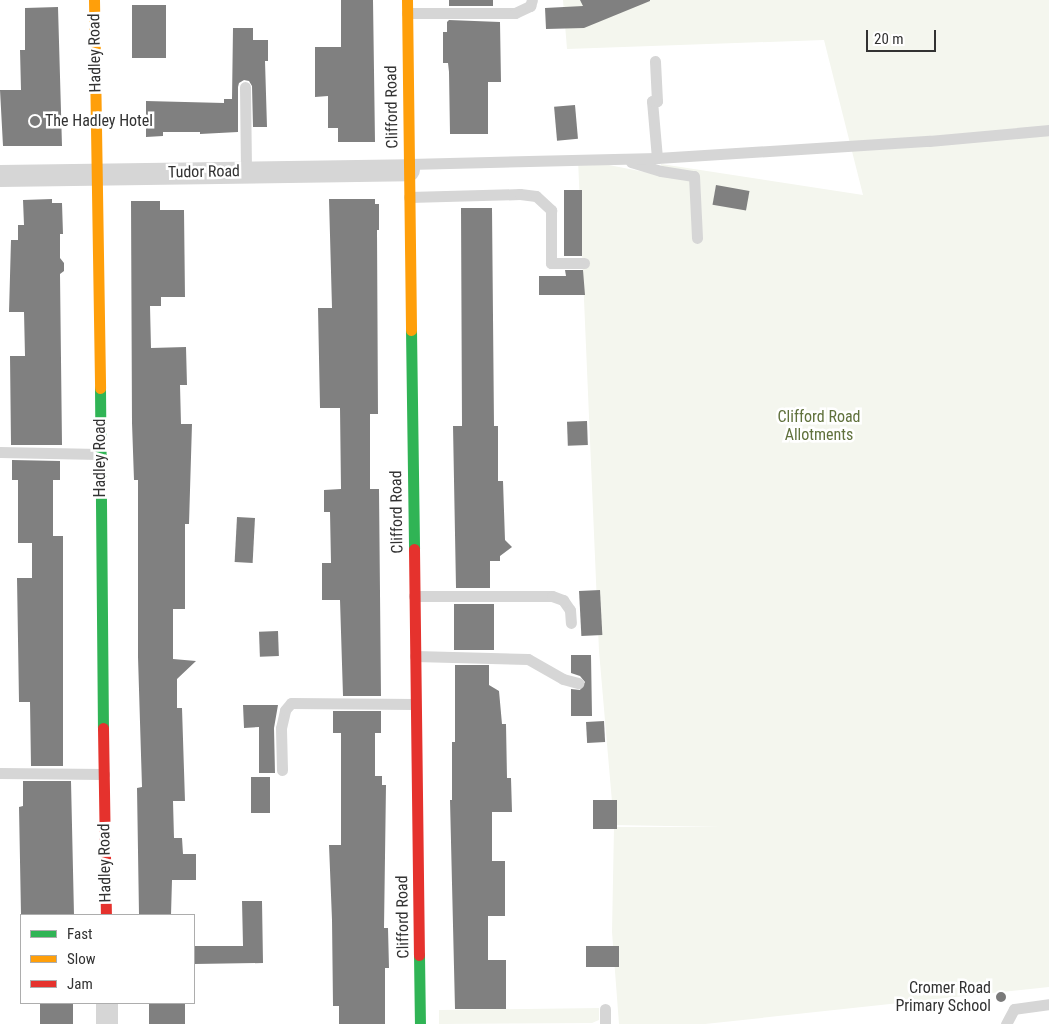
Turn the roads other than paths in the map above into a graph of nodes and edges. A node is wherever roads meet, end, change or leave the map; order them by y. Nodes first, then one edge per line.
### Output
1 (94, 0) edge
2 (406, 0) edge
3 (532, 0) edge
4 (407, 13) junction
5 (655, 61) dead end
6 (245, 87) dead end
7 (1049, 130) edge
8 (657, 158) junction
9 (623, 160) junction
10 (409, 167) junction
11 (246, 172) junction
12 (96, 174) junction
13 (0, 176) edge
14 (409, 197) junction
15 (697, 238) dead end
16 (584, 263) dead end
17 (0, 452) edge
18 (99, 454) junction
19 (414, 596) junction
20 (571, 623) dead end
21 (415, 656) junction
22 (578, 682) dead end
23 (415, 704) junction
24 (282, 770) dead end
25 (0, 773) edge
26 (104, 774) junction
27 (106, 914) edge
28 (107, 1004) edge
29 (1049, 1004) edge
30 (605, 1009) dead end
31 (107, 1024) edge
32 (420, 1024) edge
33 (604, 1024) edge
34 (1006, 1024) edge

1 - 12 street, Hadley Road
2 - 4 street, Clifford Road
3 - 4 lane
4 - 10 street, Clifford Road
5 - 8 lane
6 - 11 lane
7 - 8 lane
8 - 9 lane
9 - 10 lane
9 - 15 lane
10 - 11 street, Tudor Road
10 - 14 street, Clifford Road
11 - 12 street, Tudor Road
12 - 13 street, Tudor Road
12 - 18 street, Hadley Road
14 - 16 lane
14 - 19 street, Clifford Road
17 - 18 lane
18 - 26 street, Hadley Road
19 - 20 lane
19 - 21 street, Clifford Road
21 - 22 lane
21 - 23 street, Clifford Road
23 - 24 lane
23 - 32 street, Clifford Road
25 - 26 lane
26 - 27 street, Hadley Road
28 - 31 street
29 - 34 lane
30 - 33 lane

